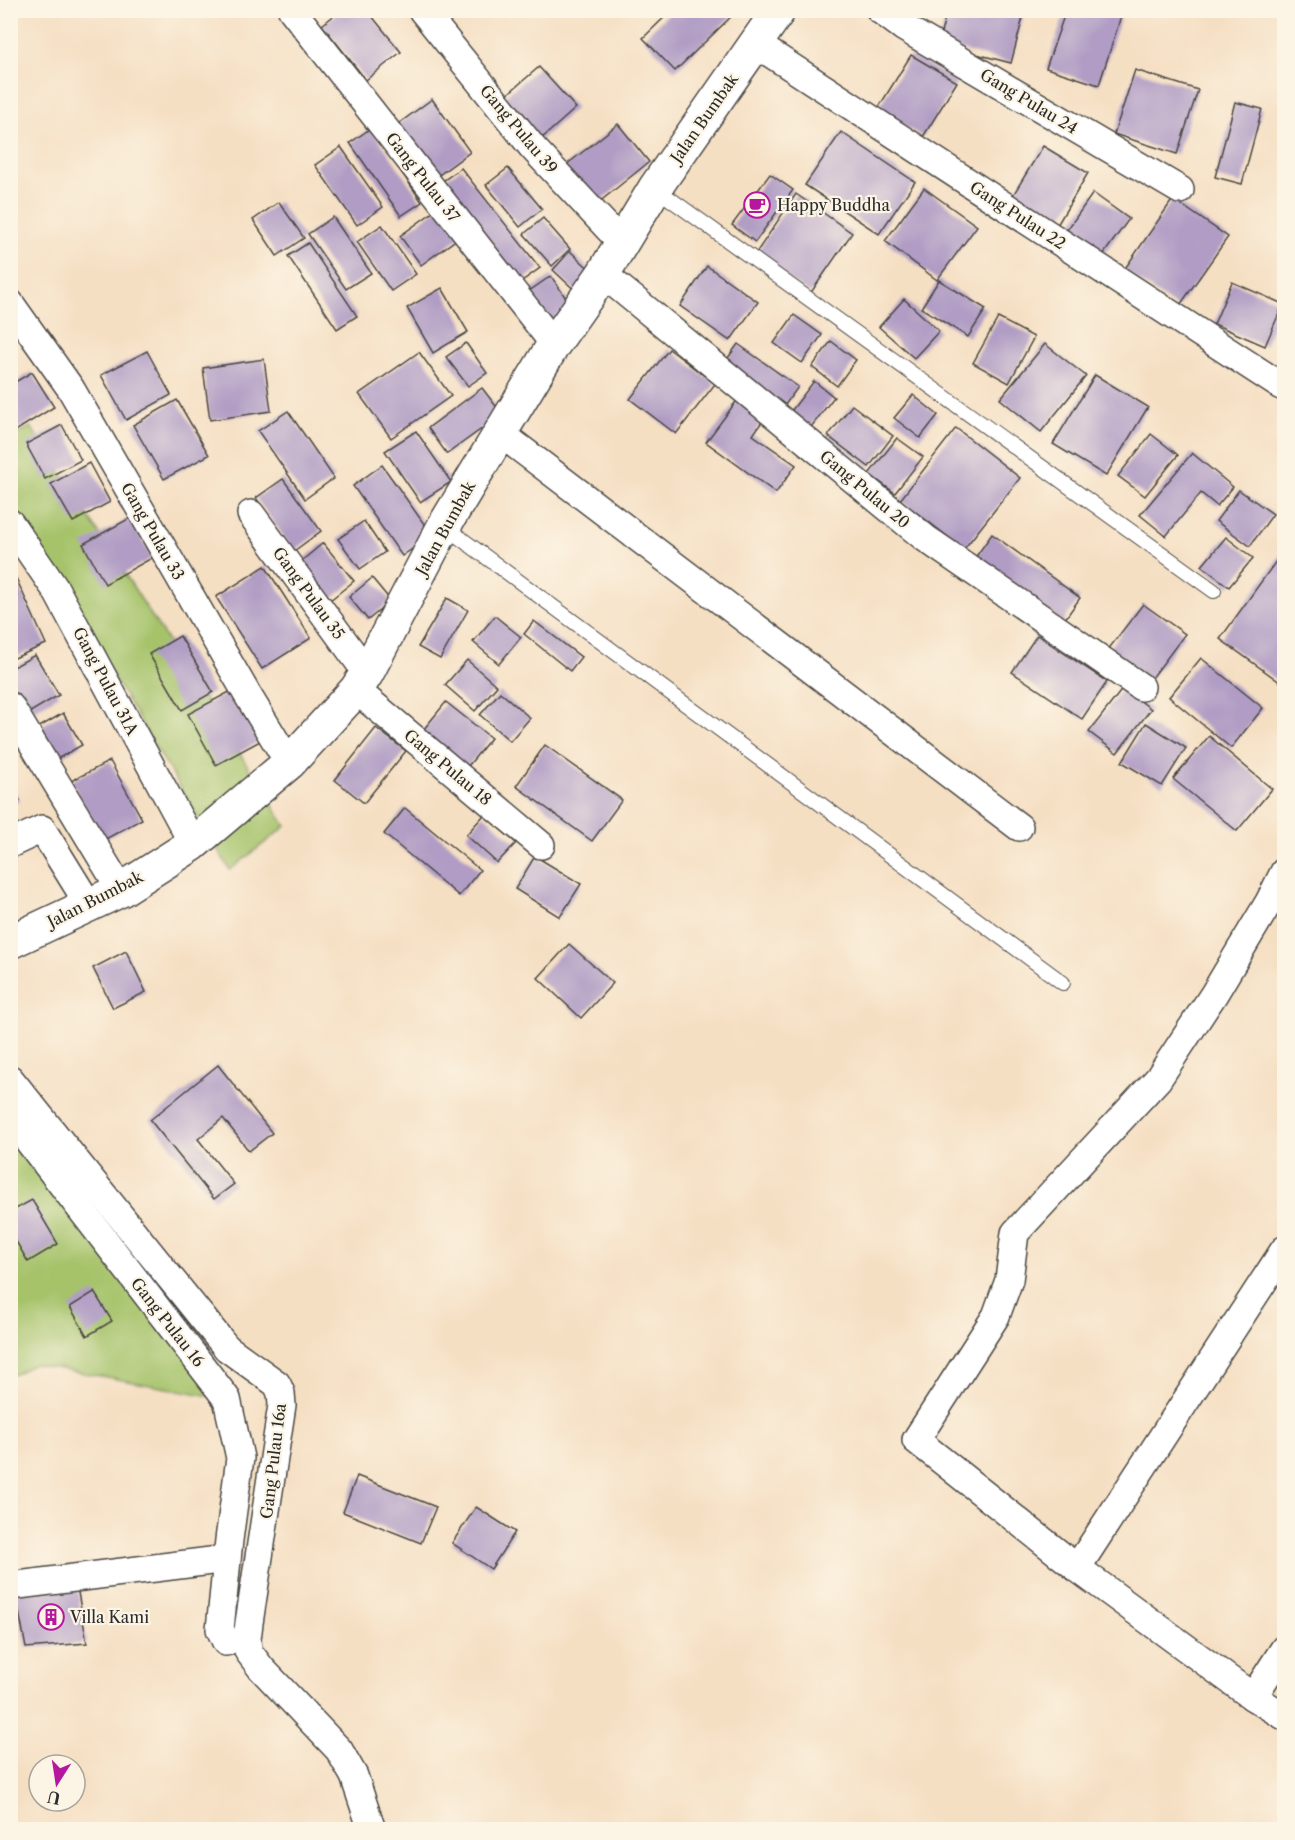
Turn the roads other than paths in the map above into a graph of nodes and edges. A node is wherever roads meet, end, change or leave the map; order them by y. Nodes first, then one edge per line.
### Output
1 (292, 10) edge
2 (422, 10) edge
3 (779, 10) edge
4 (880, 10) edge
5 (756, 44) junction
6 (655, 188) junction
7 (1180, 190) dead end
8 (622, 243) junction
9 (603, 274) junction
10 (10, 303) edge
11 (554, 344) junction
12 (1281, 386) dead end
13 (500, 433) junction
14 (251, 514) dead end
15 (10, 524) edge
16 (444, 526) junction
17 (1214, 591) dead end
18 (361, 681) junction
19 (1141, 687) dead end
20 (10, 706) edge
21 (289, 763) junction
22 (1019, 827) dead end
23 (10, 844) edge
24 (193, 844) junction
25 (542, 845) dead end
26 (1284, 872) edge
27 (121, 890) junction
28 (89, 905) junction
29 (10, 942) edge
30 (1063, 983) dead end
31 (10, 1079) edge
32 (10, 1117) edge
33 (1284, 1250) edge
34 (227, 1559) junction
35 (1077, 1568) junction
36 (10, 1586) edge
37 (226, 1642) dead end
38 (1284, 1649) edge
39 (1253, 1696) junction
40 (1284, 1716) edge
41 (372, 1830) edge

1 - 11 street, Gang Pulau 37
2 - 8 street, Gang Pulau 39
3 - 5 street, Jalan Bumbak
4 - 7 street, Gang Pulau 24
5 - 6 street, Jalan Bumbak
5 - 12 street, Gang Pulau 22
6 - 8 street, Jalan Bumbak
6 - 17 lane
8 - 9 street, Jalan Bumbak
9 - 11 street, Jalan Bumbak
9 - 19 street, Gang Pulau 20
10 - 21 street, Gang Pulau 33
11 - 13 street, Jalan Bumbak
13 - 16 street, Jalan Bumbak
13 - 22 street
14 - 18 street, Gang Pulau 35
15 - 24 street, Gang Pulau 31A
16 - 18 street, Jalan Bumbak
16 - 30 lane
18 - 21 street, Jalan Bumbak
18 - 25 street, Gang Pulau 18
20 - 27 street
21 - 24 street, Jalan Bumbak
23 - 28 street
24 - 27 street, Jalan Bumbak
26 - 35 street
27 - 28 street, Jalan Bumbak
28 - 29 street, Jalan Bumbak
31 - 41 street, Gang Pulau 16a
32 - 34 street, Gang Pulau 16
33 - 35 street
34 - 36 street
34 - 37 street, Gang Pulau 16
35 - 39 street
38 - 39 street
39 - 40 street

